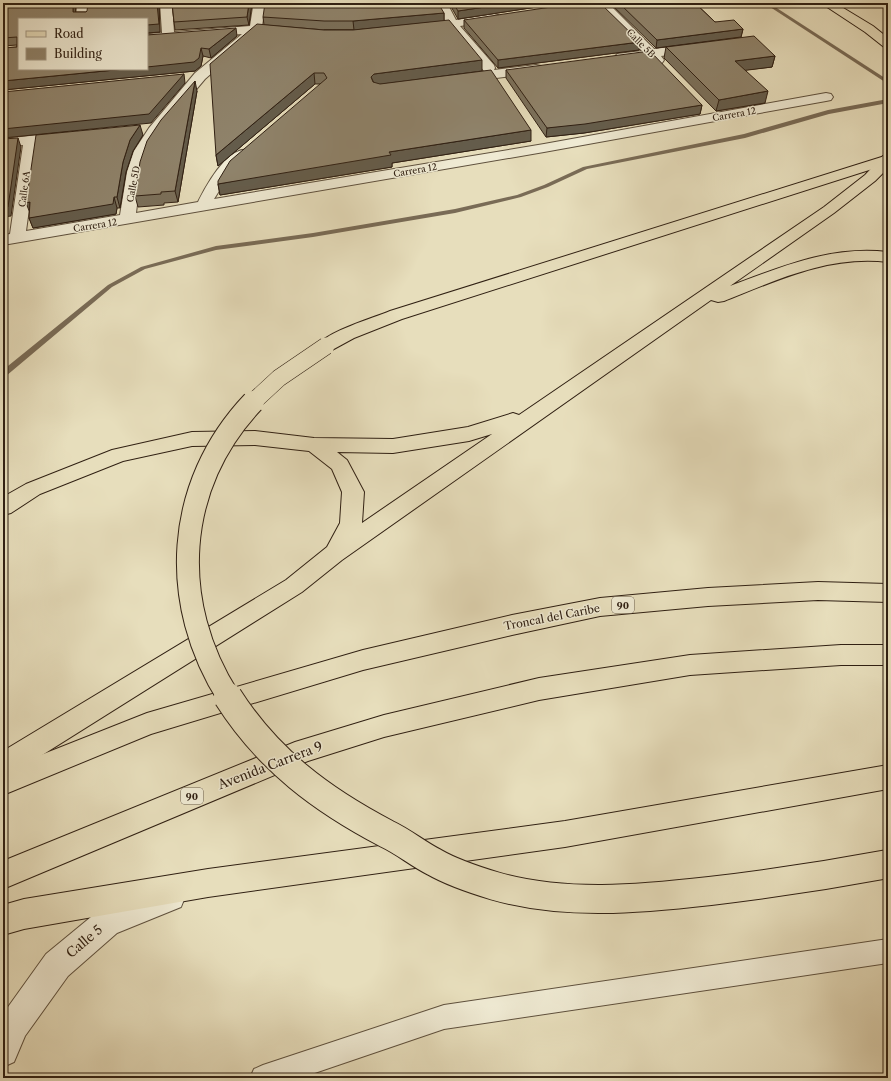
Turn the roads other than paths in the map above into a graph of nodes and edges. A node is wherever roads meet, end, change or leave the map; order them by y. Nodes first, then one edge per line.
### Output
1 (83, 3) edge
2 (166, 3) edge
3 (258, 3) edge
4 (441, 3) edge
5 (595, 3) edge
6 (827, 3) edge
7 (508, 16) edge
8 (82, 18) edge
9 (454, 25) junction
10 (255, 29) junction
11 (408, 29) edge
12 (294, 32) edge
13 (168, 36) junction
14 (148, 38) edge
15 (888, 44) edge
16 (706, 46) edge
17 (651, 53) junction
18 (612, 58) edge
19 (549, 67) edge
20 (667, 69) edge
21 (494, 74) junction
22 (200, 76) junction
23 (184, 78) edge
24 (456, 79) edge
25 (502, 87) edge
26 (826, 97) dead end
27 (703, 107) dead end
28 (713, 118) junction
29 (156, 128) junction
30 (140, 130) edge
31 (78, 135) edge
32 (535, 136) dead end
33 (31, 140) junction
34 (3, 143) edge
35 (255, 144) edge
36 (544, 148) junction
37 (888, 159) edge
38 (202, 207) junction
39 (127, 220) junction
40 (10, 239) edge
41 (888, 257) edge
42 (686, 308) junction
43 (537, 412) junction
44 (314, 445) junction
45 (3, 507) edge
46 (334, 554) junction
47 (888, 592) edge
48 (888, 655) edge
49 (3, 766) edge
50 (888, 777) edge
51 (3, 783) edge
52 (888, 864) edge
53 (3, 874) edge
54 (208, 883) junction
55 (3, 920) edge
56 (888, 951) edge
57 (3, 1051) edge
58 (263, 1078) edge

1 - 8 street
2 - 13 street
3 - 10 street
4 - 9 street
5 - 17 street, Calle 5B
6 - 15 main road
7 - 9 street
9 - 11 street
9 - 21 street
10 - 12 street
10 - 13 street
10 - 22 street, Calle 5D
13 - 14 street
16 - 17 street
17 - 18 street
17 - 20 street, Calle 5B
19 - 21 street
21 - 24 street
21 - 25 street
22 - 23 street
22 - 29 street, Calle 5D
26 - 28 street, Carrera 12
27 - 28 street
28 - 36 street, Carrera 12
29 - 30 street
29 - 39 street, Calle 5D
31 - 33 street
32 - 36 street
33 - 34 street
33 - 40 street, Calle 6A
35 - 38 street
36 - 38 street, Carrera 12
37 - 42 main road
37 - 52 main road, bridge
38 - 39 street, Carrera 12
39 - 40 street, Carrera 12
41 - 42 main road
42 - 43 main road
43 - 44 main road
43 - 46 main road
44 - 45 main road
44 - 46 main road
46 - 49 main road
47 - 51 main road, Troncal del Caribe / 90
48 - 53 main road, Avenida Carrera 9 / 90
50 - 54 main road
54 - 55 main road
54 - 57 street, Calle 5
56 - 58 lane

